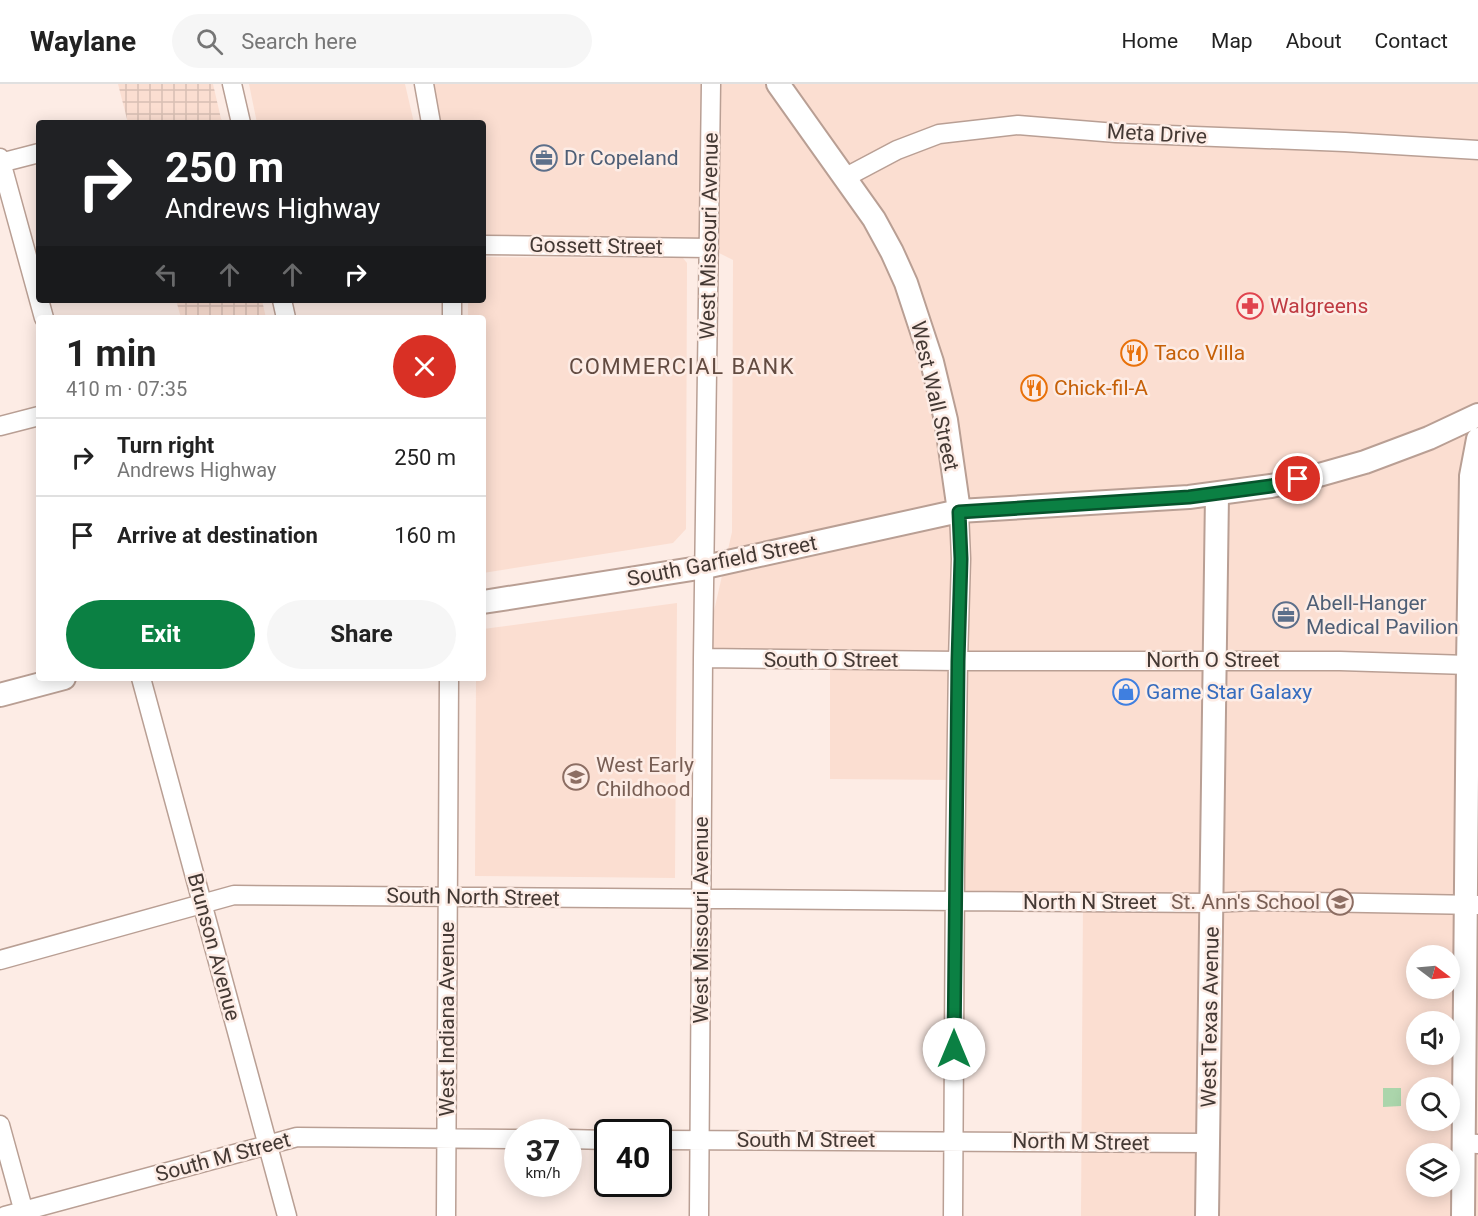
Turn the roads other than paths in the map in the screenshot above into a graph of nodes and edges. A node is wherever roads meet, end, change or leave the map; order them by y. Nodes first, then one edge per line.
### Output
1 (232, 84) edge
2 (424, 84) edge
3 (711, 84) edge
4 (778, 84) edge
5 (240, 120) edge
6 (430, 120) edge
7 (1478, 150) edge
8 (36, 154) edge
9 (0, 162) edge
10 (846, 177) junction
11 (486, 245) edge
12 (709, 248) junction
13 (36, 290) edge
14 (1478, 415) edge
15 (36, 417) edge
16 (0, 426) edge
17 (1478, 439) edge
18 (1217, 494) junction
19 (959, 512) junction
20 (705, 567) junction
21 (486, 602) edge
22 (703, 658) junction
23 (958, 661) junction
24 (1214, 661) junction
25 (1468, 665) junction
26 (53, 681) edge
27 (142, 681) edge
28 (449, 681) edge
29 (0, 695) edge
30 (448, 897) junction
31 (701, 899) junction
32 (955, 902) junction
33 (1211, 903) junction
34 (203, 904) junction
35 (1472, 905) edge
36 (0, 960) edge
37 (0, 1125) edge
38 (446, 1138) junction
39 (504, 1139) edge
40 (672, 1140) edge
41 (699, 1140) junction
42 (953, 1141) junction
43 (1208, 1143) junction
44 (1470, 1144) edge
45 (267, 1145) junction
46 (24, 1214) edge
47 (5, 1216) edge
48 (287, 1216) edge
49 (446, 1216) edge
50 (699, 1216) edge
51 (953, 1216) edge
52 (1207, 1216) edge
53 (1463, 1216) edge

1 - 5 street
2 - 6 street
3 - 12 street, West Missouri Avenue
4 - 10 main road, West Wall Street
7 - 10 street, Meta Drive
8 - 9 street
9 - 13 street
10 - 19 main road, West Wall Street
11 - 12 street, Gossett Street
12 - 20 street, West Missouri Avenue
14 - 18 main road, South Garfield Street
15 - 16 street
17 - 25 main road
18 - 19 main road, South Garfield Street
18 - 24 main road, West Texas Avenue
19 - 20 main road, South Garfield Street
19 - 23 street, West Wall Street
20 - 21 main road, South Garfield Street
20 - 22 street, West Missouri Avenue
22 - 23 street, South O Street
22 - 31 street, West Missouri Avenue
23 - 24 street, North O Street
23 - 32 street, West Wall Street
24 - 25 street, North O Street
24 - 33 main road, West Texas Avenue
25 - 35 main road
26 - 29 main road
27 - 34 street, Brunson Avenue
28 - 30 street, West Indiana Avenue
30 - 31 street, South North Street
30 - 34 street, South North Street
30 - 38 street, West Indiana Avenue
31 - 32 street, South North Street
31 - 41 street, West Missouri Avenue
32 - 33 street, North N Street
32 - 42 street, West Wall Street
33 - 35 street, North N Street
33 - 43 main road, West Texas Avenue
34 - 36 street, South North Street
34 - 45 street, Brunson Avenue
35 - 44 main road
37 - 46 street
38 - 39 street, South M Street
38 - 45 street, South M Street
38 - 49 street, West Indiana Avenue
40 - 41 street, South M Street
41 - 42 street, South M Street
41 - 50 street, West Missouri Avenue
42 - 43 street, North M Street
42 - 51 street, West Wall Street
43 - 52 main road, West Texas Avenue
44 - 53 main road
45 - 46 street, South M Street
45 - 48 street, Brunson Avenue
46 - 47 street, South M Street

